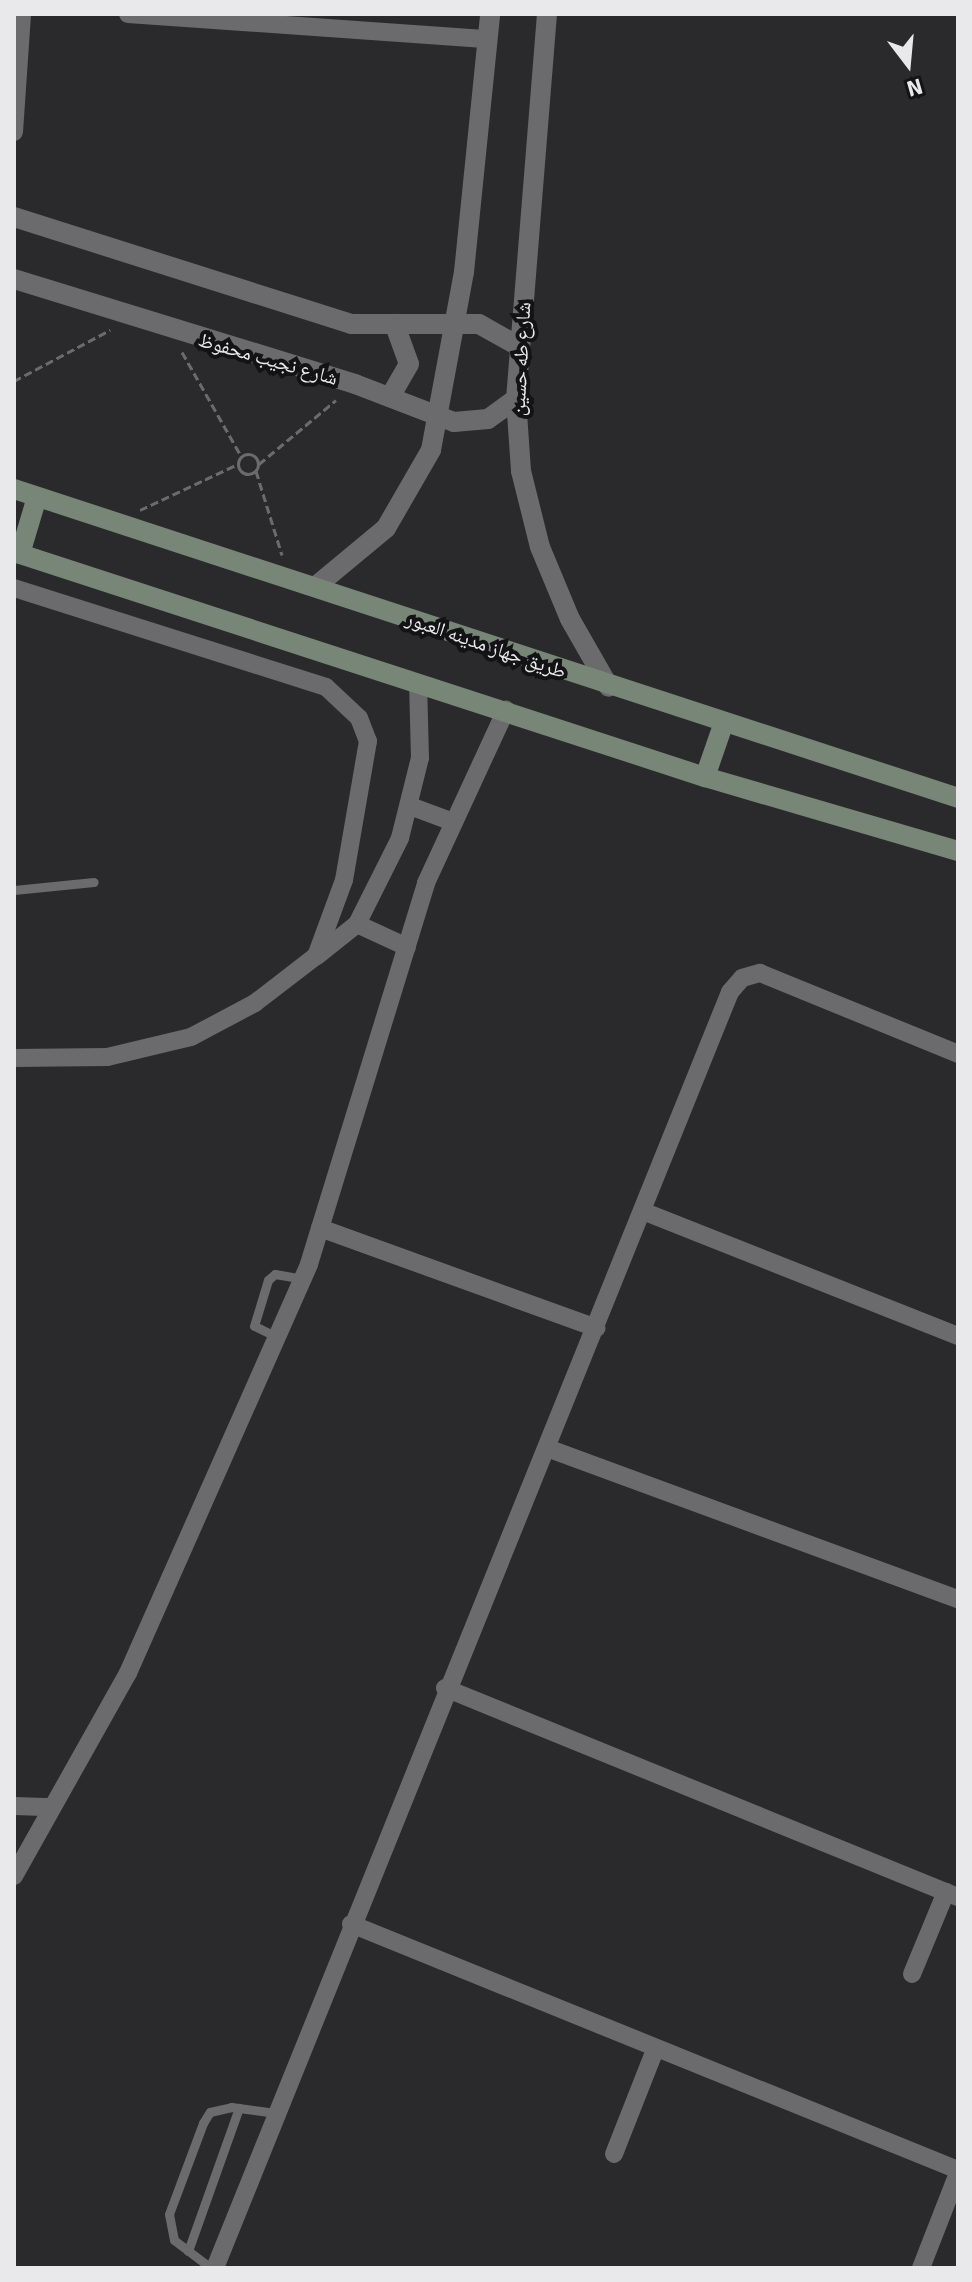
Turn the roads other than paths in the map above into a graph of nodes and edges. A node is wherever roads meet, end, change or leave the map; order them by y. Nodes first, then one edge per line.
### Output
1 (22, 14) edge
2 (128, 14) edge
3 (490, 14) edge
4 (547, 14) edge
5 (488, 39) junction
6 (14, 132) edge
7 (14, 217) edge
8 (14, 279) edge
9 (455, 321) junction
10 (396, 328) junction
11 (520, 347) junction
12 (390, 397) junction
13 (516, 399) junction
14 (437, 417) junction
15 (14, 489) edge
16 (37, 497) junction
17 (17, 553) edge
18 (315, 587) junction
19 (14, 588) edge
20 (418, 683) junction
21 (609, 687) junction
22 (506, 710) junction
23 (723, 725) junction
24 (705, 777) junction
25 (958, 798) edge
26 (410, 806) junction
27 (453, 822) junction
28 (958, 851) edge
29 (94, 882) dead end
30 (14, 890) edge
31 (357, 924) junction
32 (407, 947) junction
33 (316, 956) junction
34 (958, 1054) edge
35 (14, 1058) edge
36 (645, 1212) junction
37 (320, 1228) junction
38 (302, 1279) junction
39 (597, 1328) junction
40 (958, 1336) edge
41 (277, 1337) junction
42 (547, 1448) junction
43 (958, 1599) edge
44 (445, 1688) junction
45 (14, 1806) edge
46 (52, 1807) junction
47 (14, 1876) edge
48 (952, 1895) edge
49 (351, 1924) junction
50 (912, 1974) dead end
51 (655, 2050) junction
52 (239, 2108) junction
53 (276, 2113) junction
54 (614, 2154) dead end
55 (958, 2172) edge
56 (188, 2251) junction
57 (213, 2268) edge
58 (921, 2268) edge

1 - 6 street
2 - 5 street
3 - 5 street
4 - 11 street, شارع طه حسين
5 - 9 street
7 - 10 street
8 - 12 street, شارع نجيب محفوظ
9 - 10 street
9 - 11 street
9 - 14 street
10 - 12 street
11 - 13 street, شارع طه حسين
12 - 14 street, شارع نجيب محفوظ
13 - 14 street, شارع نجيب محفوظ
13 - 21 street, شارع طه حسين
14 - 18 street
15 - 16 main road, طريق جهاز مدينه العبور
16 - 17 main road
16 - 18 main road, طريق جهاز مدينه العبور
17 - 20 main road
18 - 21 main road, طريق جهاز مدينه العبور
19 - 33 street
20 - 22 main road
20 - 26 street
21 - 23 main road, طريق جهاز مدينه العبور
22 - 24 main road
22 - 27 street
23 - 24 main road
23 - 25 main road, طريق جهاز مدينه العبور
24 - 28 main road
26 - 27 street
26 - 31 street
27 - 32 street
29 - 30 lane
31 - 32 street
31 - 33 street
32 - 37 street
33 - 35 street
34 - 36 street
36 - 39 street
36 - 40 street
37 - 38 street
37 - 39 street
38 - 41 street
38 - 41 lane
39 - 42 street
41 - 46 street
42 - 43 street
42 - 44 street
44 - 48 street
44 - 49 street
45 - 46 street
46 - 47 street
48 - 50 street
49 - 51 street
49 - 53 street
51 - 54 street
51 - 55 street
52 - 53 lane
52 - 56 lane
52 - 56 lane
53 - 57 street
55 - 58 street
56 - 57 lane

